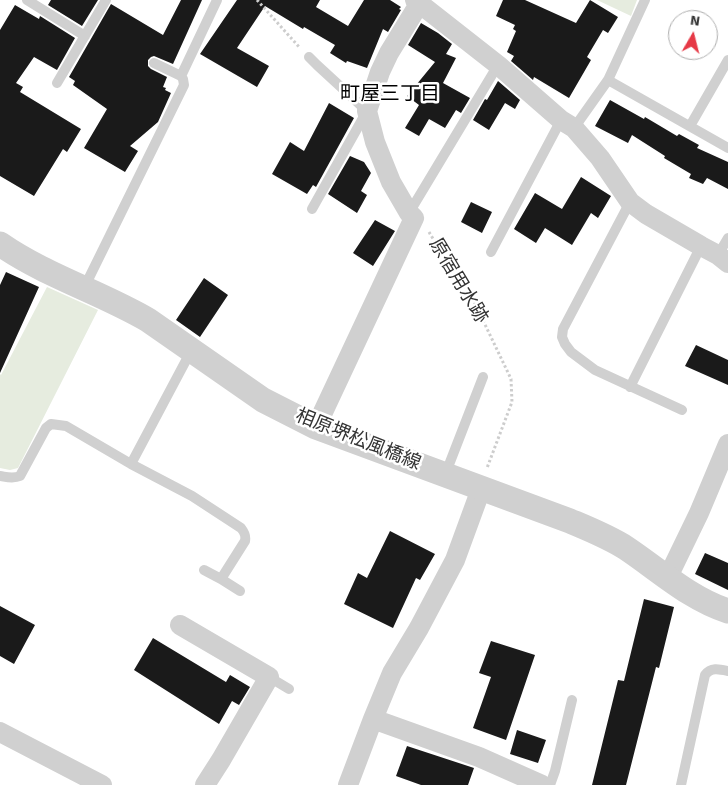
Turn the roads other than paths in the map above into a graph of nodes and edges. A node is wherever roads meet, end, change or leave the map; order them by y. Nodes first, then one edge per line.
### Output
1 (27, 0) edge
2 (106, 0) edge
3 (217, 0) edge
4 (645, 0) edge
5 (417, 2) edge
6 (85, 36) junction
7 (310, 57) road end
8 (728, 60) edge
9 (154, 63) dead end
10 (498, 65) junction
11 (181, 76) junction
12 (608, 80) junction
13 (57, 83) dead end
14 (367, 111) junction
15 (567, 124) junction
16 (690, 126) junction
17 (728, 148) edge
18 (630, 202) junction
19 (312, 209) dead end
20 (412, 216) junction
21 (2, 250) edge
22 (719, 251) edge
23 (491, 252) dead end
24 (84, 288) junction
25 (192, 351) junction
26 (483, 377) dead end
27 (630, 387) junction
28 (682, 410) dead end
29 (316, 427) junction
30 (728, 444) edge
31 (131, 464) junction
32 (446, 475) junction
33 (0, 476) edge
34 (481, 489) junction
35 (204, 570) dead end
36 (668, 577) junction
37 (221, 579) junction
38 (240, 591) dead end
39 (728, 611) edge
40 (180, 625) dead end
41 (728, 671) edge
42 (269, 677) junction
43 (289, 689) dead end
44 (572, 700) dead end
45 (373, 719) junction
46 (0, 732) edge
47 (102, 785) edge
48 (205, 785) edge
49 (348, 785) edge
50 (542, 785) edge
51 (550, 785) edge
52 (681, 785) edge

1 - 6 lane
2 - 6 lane
3 - 11 lane
4 - 12 lane
5 - 10 street
5 - 14 street
6 - 13 lane
7 - 14 lane
8 - 16 lane
9 - 11 lane
10 - 15 street
10 - 20 lane
11 - 24 lane
12 - 15 lane
12 - 16 lane
14 - 19 lane
14 - 20 street
15 - 18 street
15 - 23 lane
16 - 17 lane
18 - 22 street
18 - 27 lane
20 - 29 street
21 - 24 street, 相原堺松風橋線
22 - 27 lane
24 - 25 street, 相原堺松風橋線
25 - 29 street, 相原堺松風橋線
25 - 31 lane
26 - 32 lane
27 - 28 lane
29 - 32 street, 相原堺松風橋線
30 - 36 street
31 - 33 lane
31 - 37 lane
32 - 34 street, 相原堺松風橋線
34 - 36 street, 相原堺松風橋線
34 - 45 street
35 - 37 lane
36 - 39 street, 相原堺松風橋線
37 - 38 lane
40 - 42 street
41 - 52 lane
42 - 43 lane
42 - 48 street
44 - 51 lane
45 - 49 street
45 - 50 street
46 - 47 street

